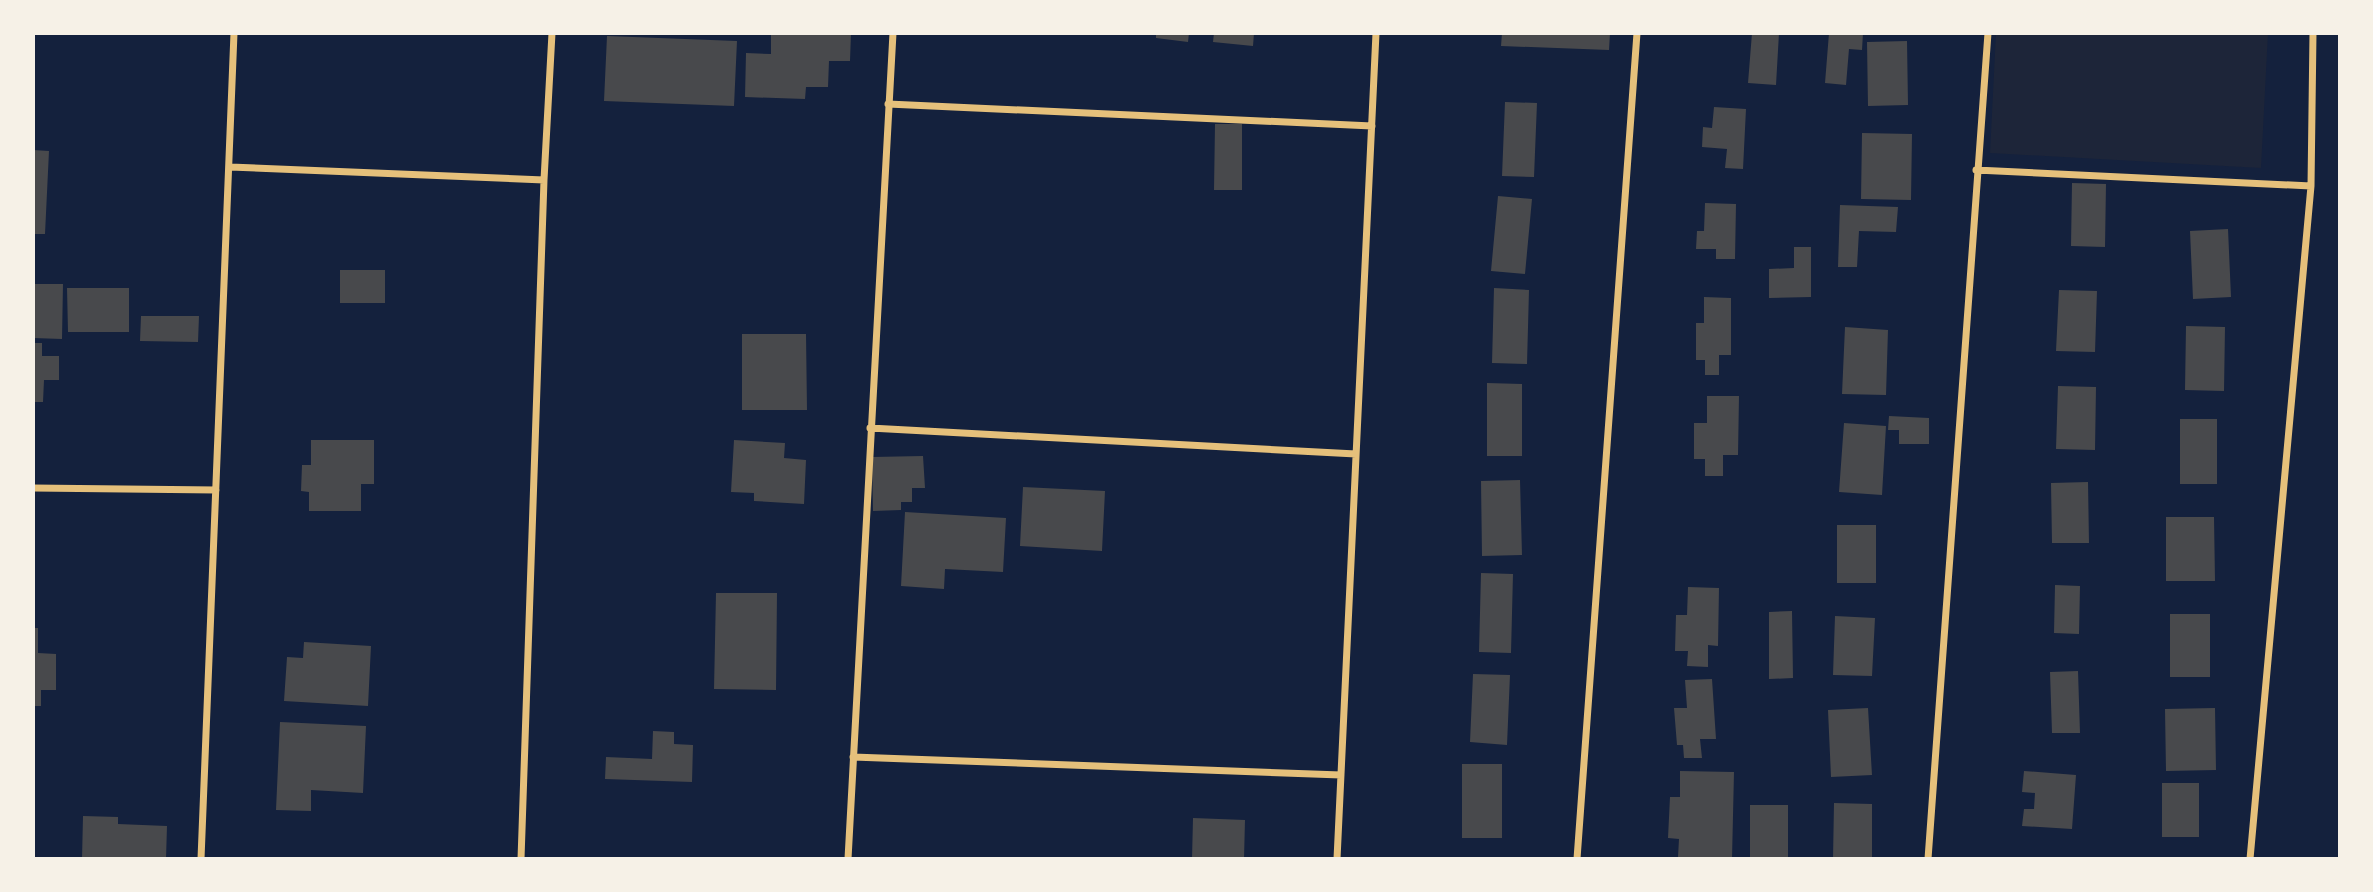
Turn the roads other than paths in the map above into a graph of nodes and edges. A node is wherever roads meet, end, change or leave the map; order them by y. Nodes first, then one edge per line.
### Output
1 (234, 33) edge
2 (552, 33) edge
3 (893, 33) edge
4 (1376, 33) edge
5 (1637, 33) edge
6 (1988, 33) edge
7 (2313, 33) edge
8 (888, 104) junction
9 (1372, 126) junction
10 (230, 167) junction
11 (1976, 170) junction
12 (544, 180) junction
13 (2311, 186) junction
14 (870, 428) junction
15 (1356, 454) junction
16 (33, 488) edge
17 (216, 490) junction
18 (853, 757) junction
19 (1341, 775) junction
20 (201, 859) edge
21 (521, 859) edge
22 (848, 859) edge
23 (1337, 859) edge
24 (1577, 859) edge
25 (1928, 859) edge
26 (2250, 859) edge

1 - 10 street
2 - 12 street
3 - 8 street
4 - 9 street
5 - 24 street
6 - 11 street
7 - 13 street
8 - 9 street
8 - 14 street
9 - 15 street
10 - 12 street
10 - 17 street
11 - 13 street
11 - 25 street
12 - 21 street
13 - 26 street
14 - 15 street
14 - 18 street
15 - 19 street
16 - 17 street
17 - 20 street
18 - 19 street
18 - 22 street
19 - 23 street

